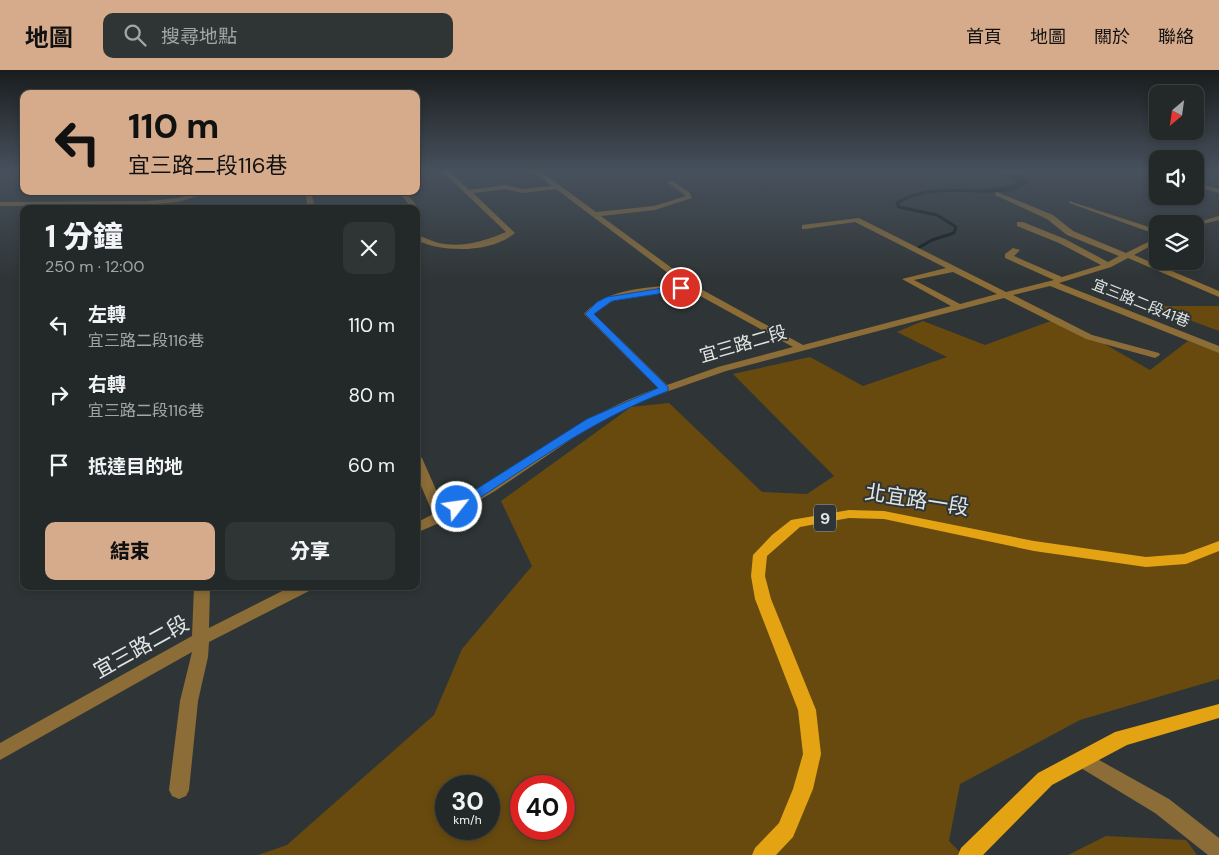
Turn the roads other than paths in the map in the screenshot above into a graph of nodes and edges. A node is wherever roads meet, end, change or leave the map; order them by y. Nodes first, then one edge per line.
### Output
1 (486, 208) edge
2 (587, 208) edge
3 (656, 208) edge
4 (1028, 208) edge
5 (1087, 208) edge
6 (596, 214) junction
7 (1219, 218) edge
8 (1204, 222) edge
9 (1020, 224) dead end
10 (805, 227) dead end
11 (1149, 230) edge
12 (420, 239) edge
13 (1149, 244) edge
14 (1016, 250) dead end
15 (1127, 255) junction
16 (1108, 265) junction
17 (955, 269) junction
18 (1056, 282) junction
19 (692, 288) junction
20 (1219, 294) edge
21 (1007, 295) junction
22 (959, 307) junction
23 (801, 348) junction
24 (1219, 350) edge
25 (1155, 355) dead end
26 (665, 389) junction
27 (420, 467) edge
28 (441, 517) junction
29 (420, 528) edge
30 (1219, 546) edge
31 (202, 590) edge
32 (298, 590) edge
33 (199, 640) junction
34 (1219, 711) edge
35 (0, 752) edge
36 (1083, 758) junction
37 (179, 790) dead end
38 (1219, 851) edge
39 (762, 855) edge
40 (968, 855) edge

1 - 12 street
2 - 6 street
3 - 6 street
4 - 15 street
5 - 11 street
6 - 19 street
7 - 8 street
9 - 16 street
10 - 17 street
13 - 15 street, 宜三路二段
14 - 18 street, 宜三路二段41巷
15 - 16 street, 宜三路二段
15 - 20 street
16 - 18 street, 宜三路二段
17 - 21 street
17 - 22 street
18 - 21 street, 宜三路二段
18 - 24 street, 宜三路二段41巷
19 - 23 street
19 - 26 street
21 - 22 street, 宜三路二段
21 - 25 street
22 - 23 street, 宜三路二段
23 - 26 street, 宜三路二段
26 - 28 street, 宜三路二段
27 - 28 street
28 - 29 street, 宜三路二段
30 - 39 main road, 北宜路一段 / 9
31 - 33 street
32 - 33 street, 宜三路二段
33 - 35 street, 宜三路二段
33 - 37 street
34 - 36 main road
36 - 38 street
36 - 40 main road

